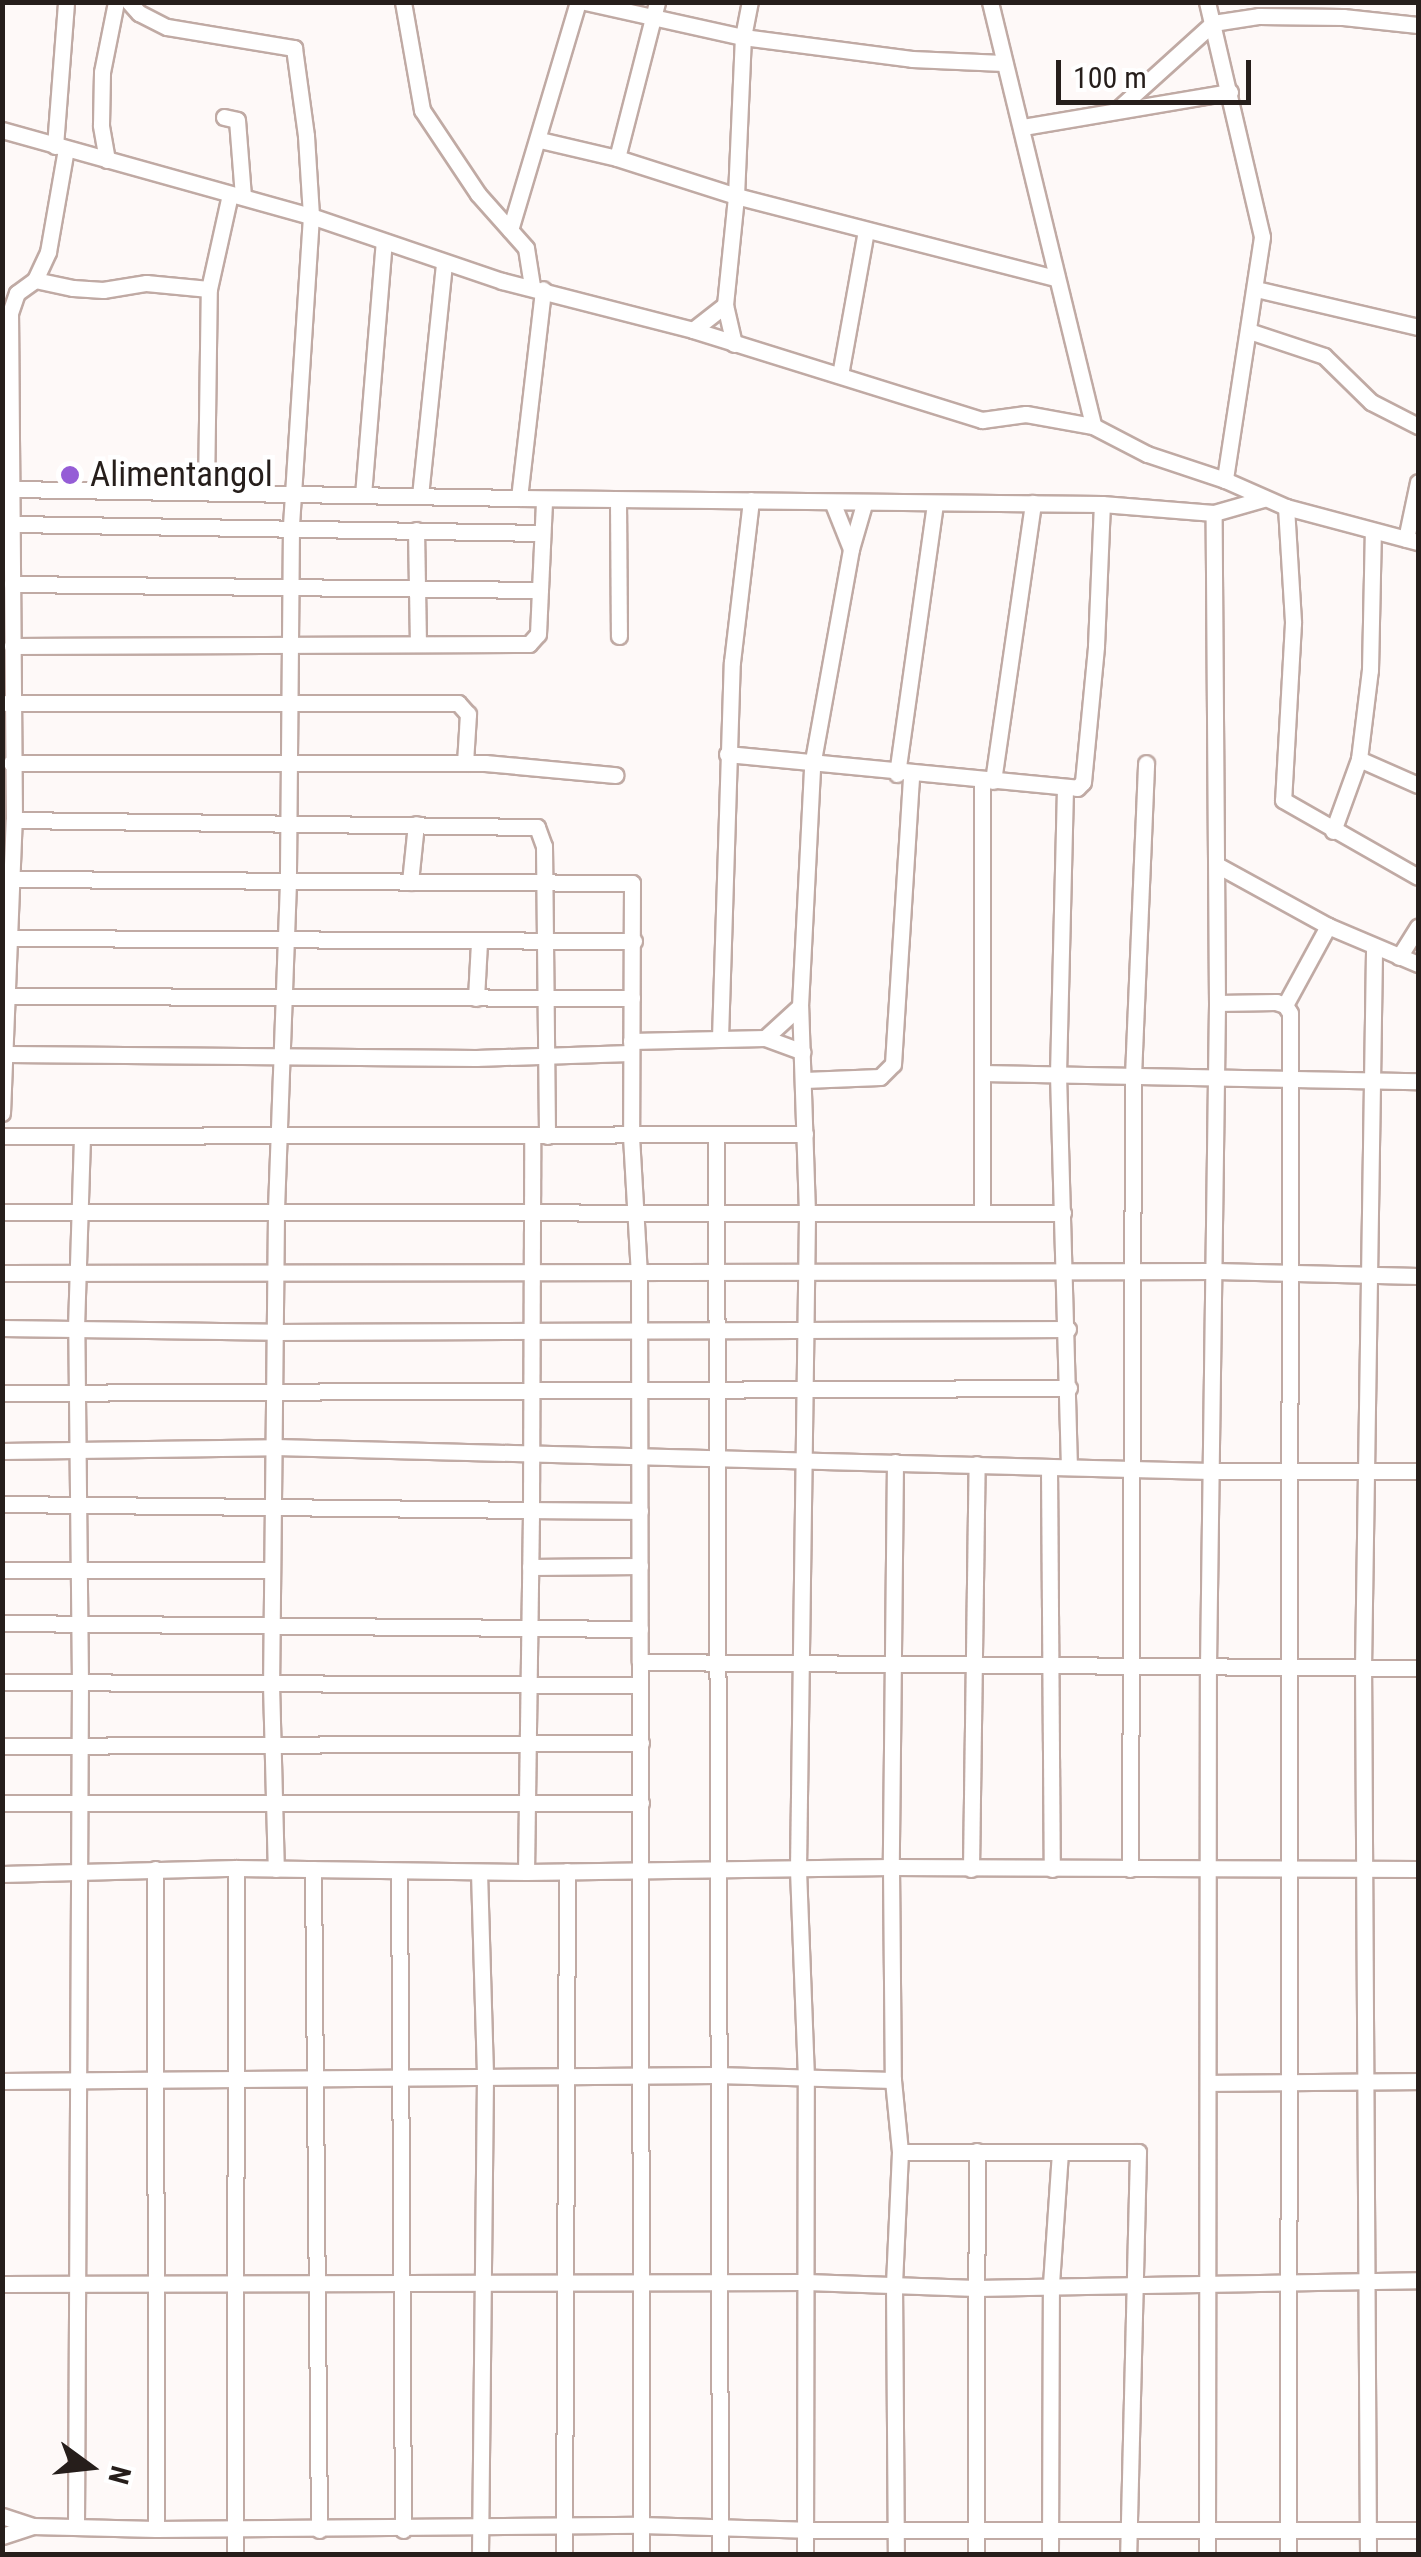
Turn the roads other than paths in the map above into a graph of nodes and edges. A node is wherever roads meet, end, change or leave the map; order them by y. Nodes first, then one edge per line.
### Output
1 (66, 2) edge
2 (116, 2) edge
3 (130, 2) edge
4 (403, 2) edge
5 (582, 2) edge
6 (750, 2) edge
7 (990, 2) edge
8 (1206, 2) edge
9 (655, 11) edge
10 (1213, 23) junction
11 (1418, 25) edge
12 (743, 37) junction
13 (1004, 62) junction
14 (1230, 92) junction
15 (1119, 108) junction
16 (224, 117) dead end
17 (1023, 126) junction
18 (2, 130) edge
19 (540, 140) junction
20 (60, 148) junction
21 (617, 158) junction
22 (108, 160) junction
23 (236, 195) junction
24 (736, 196) junction
25 (310, 216) junction
26 (510, 230) junction
27 (866, 230) junction
28 (384, 242) junction
29 (444, 263) junction
30 (1055, 278) junction
31 (35, 280) junction
32 (209, 288) junction
33 (538, 288) junction
34 (1256, 288) junction
35 (10, 293) edge
36 (725, 305) junction
37 (1418, 328) edge
38 (692, 330) junction
39 (1249, 330) junction
40 (734, 344) junction
41 (6, 368) edge
42 (840, 375) junction
43 (1093, 426) junction
44 (1418, 426) edge
45 (7, 458) edge
46 (1226, 480) junction
47 (1418, 482) edge
48 (12, 488) junction
49 (206, 492) junction
50 (293, 494) junction
51 (363, 495) junction
52 (420, 496) junction
53 (519, 498) junction
54 (1263, 499) junction
55 (544, 500) junction
56 (618, 500) junction
57 (751, 500) junction
58 (1033, 503) junction
59 (833, 504) junction
60 (864, 504) junction
61 (1102, 504) junction
62 (935, 505) junction
63 (1286, 507) junction
64 (1214, 512) junction
65 (12, 524) junction
66 (291, 527) junction
67 (416, 530) junction
68 (1373, 530) junction
69 (542, 533) junction
70 (1412, 540) edge
71 (7, 544) edge
72 (851, 549) junction
73 (12, 584) junction
74 (291, 586) junction
75 (418, 588) junction
76 (540, 590) junction
77 (7, 624) edge
78 (620, 636) dead end
79 (418, 644) junction
80 (12, 646) junction
81 (290, 646) junction
82 (291, 701) junction
83 (7, 704) edge
84 (726, 754) junction
85 (1360, 759) junction
86 (11, 763) junction
87 (465, 763) junction
88 (1146, 763) dead end
89 (290, 764) junction
90 (812, 766) junction
91 (904, 774) junction
92 (615, 775) dead end
93 (988, 780) junction
94 (7, 784) edge
95 (1418, 786) edge
96 (1066, 788) junction
97 (14, 820) junction
98 (288, 824) junction
99 (416, 824) junction
100 (1333, 831) junction
101 (1217, 865) junction
102 (9, 870) edge
103 (1418, 877) edge
104 (544, 881) junction
105 (288, 882) junction
106 (410, 882) junction
107 (1328, 926) junction
108 (1418, 926) edge
109 (10, 938) junction
110 (285, 940) junction
111 (542, 941) junction
112 (479, 942) junction
113 (634, 942) junction
114 (1374, 948) junction
115 (1399, 956) junction
116 (1418, 964) edge
117 (9, 996) junction
118 (283, 996) junction
119 (476, 998) junction
120 (632, 998) junction
121 (544, 999) junction
122 (1217, 1003) junction
123 (1286, 1005) junction
124 (800, 1006) junction
125 (720, 1038) junction
126 (765, 1038) junction
127 (630, 1047) junction
128 (803, 1052) junction
129 (8, 1054) junction
130 (283, 1056) junction
131 (543, 1056) junction
132 (982, 1073) junction
133 (1058, 1074) junction
134 (1133, 1076) junction
135 (1216, 1077) junction
136 (804, 1080) junction
137 (1291, 1080) junction
138 (1418, 1081) edge
139 (1369, 1082) junction
140 (2, 1113) edge
141 (804, 1134) junction
142 (716, 1135) junction
143 (2, 1136) edge
144 (540, 1136) junction
145 (630, 1136) junction
146 (82, 1137) junction
147 (279, 1137) junction
148 (2, 1212) edge
149 (80, 1212) junction
150 (982, 1212) junction
151 (1063, 1212) junction
152 (530, 1213) junction
153 (636, 1213) junction
154 (806, 1213) junction
155 (276, 1214) junction
156 (716, 1214) junction
157 (1215, 1271) junction
158 (80, 1272) junction
159 (716, 1272) junction
160 (806, 1272) junction
161 (1065, 1272) junction
162 (1130, 1272) junction
163 (1288, 1272) junction
164 (2, 1273) edge
165 (530, 1273) junction
166 (639, 1273) junction
167 (1368, 1275) junction
168 (276, 1276) junction
169 (1418, 1276) edge
170 (2, 1328) edge
171 (76, 1328) junction
172 (1068, 1330) junction
173 (276, 1332) junction
174 (532, 1332) junction
175 (638, 1332) junction
176 (716, 1332) junction
177 (804, 1332) junction
178 (805, 1388) junction
179 (1070, 1388) junction
180 (531, 1390) junction
181 (717, 1390) junction
182 (78, 1392) junction
183 (274, 1392) junction
184 (637, 1392) junction
185 (2, 1393) edge
186 (275, 1447) junction
187 (79, 1450) junction
188 (2, 1451) edge
189 (531, 1451) junction
190 (640, 1453) junction
191 (720, 1456) junction
192 (806, 1459) junction
193 (895, 1462) junction
194 (977, 1464) junction
195 (1070, 1466) junction
196 (1049, 1467) junction
197 (1132, 1469) junction
198 (1210, 1471) junction
199 (1287, 1471) junction
200 (1367, 1471) junction
201 (1418, 1471) edge
202 (2, 1504) edge
203 (79, 1506) junction
204 (274, 1509) junction
205 (530, 1510) junction
206 (640, 1511) junction
207 (640, 1566) junction
208 (530, 1568) junction
209 (2, 1570) edge
210 (79, 1570) junction
211 (272, 1570) junction
212 (2, 1623) edge
213 (79, 1623) junction
214 (273, 1624) junction
215 (528, 1629) junction
216 (640, 1630) junction
217 (640, 1662) junction
218 (716, 1663) junction
219 (802, 1664) junction
220 (1129, 1665) junction
221 (896, 1666) junction
222 (974, 1666) junction
223 (1053, 1666) junction
224 (1208, 1666) junction
225 (1287, 1667) junction
226 (1364, 1668) junction
227 (1418, 1668) edge
228 (2, 1682) edge
229 (80, 1683) junction
230 (271, 1684) junction
231 (640, 1685) junction
232 (527, 1687) junction
233 (641, 1743) junction
234 (80, 1744) junction
235 (272, 1745) junction
236 (2, 1746) edge
237 (527, 1746) junction
238 (80, 1801) junction
239 (2, 1803) edge
240 (274, 1804) junction
241 (526, 1804) junction
242 (642, 1804) junction
243 (892, 1867) junction
244 (236, 1868) junction
245 (971, 1868) junction
246 (1366, 1868) junction
247 (155, 1869) junction
248 (276, 1869) junction
249 (313, 1869) junction
250 (719, 1869) junction
251 (798, 1869) junction
252 (1052, 1869) junction
253 (1130, 1869) junction
254 (1286, 1869) junction
255 (1418, 1869) edge
256 (642, 1870) junction
257 (1208, 1870) junction
258 (399, 1871) junction
259 (566, 1871) junction
260 (78, 1872) junction
261 (479, 1872) junction
262 (526, 1872) junction
263 (2, 1874) edge
264 (640, 2075) junction
265 (716, 2075) junction
266 (485, 2076) junction
267 (566, 2076) junction
268 (400, 2077) junction
269 (316, 2078) junction
270 (806, 2078) junction
271 (238, 2079) junction
272 (75, 2080) junction
273 (157, 2080) junction
274 (893, 2080) junction
275 (2, 2081) edge
276 (1418, 2082) edge
277 (1286, 2083) junction
278 (1365, 2083) junction
279 (1208, 2084) junction
280 (900, 2152) junction
281 (977, 2152) junction
282 (1060, 2152) junction
283 (1367, 2280) junction
284 (1418, 2280) edge
285 (806, 2282) junction
286 (1289, 2282) junction
287 (641, 2283) junction
288 (718, 2283) junction
289 (894, 2283) junction
290 (2, 2284) edge
291 (318, 2284) junction
292 (398, 2284) junction
293 (484, 2284) junction
294 (566, 2284) junction
295 (1051, 2284) junction
296 (1210, 2284) junction
297 (77, 2285) junction
298 (238, 2285) junction
299 (1135, 2286) junction
300 (158, 2287) junction
301 (976, 2288) junction
302 (2, 2516) edge
303 (641, 2525) junction
304 (32, 2526) junction
305 (564, 2526) junction
306 (76, 2527) junction
307 (720, 2527) junction
308 (1049, 2528) junction
309 (1128, 2528) junction
310 (1206, 2528) junction
311 (1288, 2528) junction
312 (1369, 2528) junction
313 (896, 2529) junction
314 (156, 2530) junction
315 (234, 2530) junction
316 (319, 2530) junction
317 (402, 2530) junction
318 (480, 2530) junction
319 (805, 2530) junction
320 (976, 2530) junction
321 (1418, 2530) edge
322 (2, 2536) edge
323 (235, 2554) edge
324 (480, 2554) edge
325 (564, 2554) edge
326 (641, 2554) edge
327 (720, 2554) edge
328 (805, 2554) edge
329 (896, 2554) edge
330 (976, 2554) edge
331 (1050, 2554) edge
332 (1128, 2554) edge
333 (1207, 2554) edge
334 (1288, 2554) edge
335 (1368, 2554) edge

1 - 20 street
2 - 22 street
3 - 25 street
4 - 26 street
5 - 9 street
5 - 19 street
6 - 12 street
7 - 13 street
8 - 10 street
9 - 12 street
9 - 21 street
10 - 11 street
10 - 14 street
10 - 15 street
12 - 13 street
12 - 24 street
13 - 17 street
14 - 15 street
14 - 34 street
15 - 17 street
16 - 23 street
17 - 30 street
18 - 20 street
19 - 21 street
19 - 26 street
20 - 22 street
20 - 31 street
21 - 24 street
22 - 23 street
23 - 25 street
23 - 32 street
24 - 27 street
24 - 36 street
25 - 28 street
25 - 50 street
26 - 33 street
27 - 30 street
27 - 42 street
28 - 29 street
28 - 51 street
29 - 33 street
29 - 52 street
30 - 43 street
31 - 32 street
31 - 35 street
32 - 49 street
33 - 38 street
33 - 53 street
34 - 37 street
34 - 39 street
35 - 41 street
36 - 38 street
36 - 40 street
38 - 40 street
39 - 44 street
39 - 46 street
40 - 42 street
41 - 45 street
42 - 43 street
43 - 46 street
45 - 48 street
46 - 54 street
47 - 70 street
48 - 49 street
48 - 65 street
49 - 50 street
50 - 51 street
50 - 66 street
51 - 52 street
52 - 53 street
53 - 55 street
54 - 63 street
54 - 64 street
55 - 56 street
55 - 69 street
56 - 57 street
56 - 78 street
57 - 59 street
57 - 84 street
58 - 61 street
58 - 62 street
58 - 93 street
59 - 60 street
59 - 72 street
60 - 62 street
60 - 72 street
61 - 64 street
61 - 96 street
62 - 91 street
63 - 68 street
63 - 100 street
64 - 101 street
65 - 66 street
65 - 71 street
66 - 67 street
66 - 74 street
67 - 69 street
67 - 75 street
68 - 70 street
68 - 85 street
69 - 76 street
71 - 73 street
72 - 90 street
73 - 74 street
73 - 77 street
74 - 75 street
74 - 81 street
75 - 76 street
75 - 79 street
76 - 79 street
77 - 80 street
79 - 81 street
80 - 81 street
80 - 83 street
81 - 82 street
82 - 83 street
82 - 87 street
82 - 89 street
83 - 86 street
84 - 90 street
84 - 125 street
85 - 95 street
85 - 100 street
86 - 89 street
86 - 94 street
87 - 89 street
87 - 92 street
88 - 134 street
89 - 98 street
90 - 91 street
90 - 124 street
91 - 93 street
91 - 136 street
93 - 96 street
93 - 132 street
94 - 97 street
96 - 133 street
97 - 98 street
97 - 102 street
98 - 99 street
98 - 105 street
99 - 104 street
99 - 106 street
100 - 103 street
101 - 107 street
101 - 122 street
102 - 105 street
102 - 109 street
104 - 106 street
104 - 111 street
104 - 113 street
105 - 106 street
105 - 110 street
107 - 114 street
107 - 123 street
108 - 115 street
109 - 110 street
109 - 117 street
110 - 112 street
110 - 118 street
111 - 112 street
111 - 113 street
111 - 121 street
112 - 119 street
113 - 120 street
114 - 115 street
114 - 139 street
115 - 116 street
117 - 118 street
117 - 129 street
118 - 119 street
118 - 130 street
119 - 121 street
120 - 121 street
120 - 127 street
121 - 131 street
122 - 123 street
122 - 135 street
123 - 137 street
124 - 126 street
124 - 128 street
125 - 126 street
125 - 127 street
126 - 128 street
127 - 131 street
127 - 145 street
128 - 136 street
129 - 130 street
129 - 140 street
130 - 131 street
130 - 147 street
131 - 144 street
132 - 133 street
132 - 150 street
133 - 134 street
133 - 151 street
134 - 135 street
134 - 162 street
135 - 137 street
135 - 157 street
136 - 141 street
137 - 139 street
137 - 163 street
138 - 139 street
139 - 167 street
141 - 142 street
141 - 154 street
142 - 145 street
142 - 156 street
143 - 146 street
144 - 145 street
144 - 147 street
144 - 152 street
145 - 153 street
146 - 147 street
146 - 149 street
147 - 155 street
148 - 149 street
149 - 155 street
149 - 158 street
150 - 151 street
150 - 154 street
151 - 161 street
152 - 153 street
152 - 155 street
152 - 165 street
153 - 156 street
153 - 166 street
154 - 156 street
154 - 160 street
155 - 168 street
156 - 159 street
157 - 162 street
157 - 163 street
157 - 198 street
158 - 164 street
158 - 168 street
158 - 171 street
159 - 160 street
159 - 166 street
159 - 176 street
160 - 161 street
160 - 177 street
161 - 162 street
161 - 172 street
162 - 197 street
163 - 167 street
163 - 199 street
165 - 166 street
165 - 168 street
165 - 174 street
166 - 175 street
167 - 169 street
167 - 200 street
168 - 173 street
170 - 171 street
171 - 173 street
171 - 182 street
172 - 177 street
172 - 179 street
173 - 174 street
173 - 183 street
174 - 175 street
174 - 180 street
175 - 176 street
175 - 184 street
176 - 177 street
176 - 181 street
177 - 178 street
178 - 179 street
178 - 181 street
178 - 192 street
179 - 195 street
180 - 183 street
180 - 184 street
180 - 189 street
181 - 184 street
181 - 191 street
182 - 183 street
182 - 185 street
182 - 187 street
183 - 186 street
184 - 190 street
186 - 187 street
186 - 189 street
186 - 204 street
187 - 188 street
187 - 203 street
189 - 190 street
189 - 205 street
190 - 191 street
190 - 206 street
191 - 192 street
191 - 218 street
192 - 193 street
192 - 219 street
193 - 194 street
193 - 221 street
194 - 196 street
194 - 222 street
195 - 196 street
195 - 197 street
196 - 223 street
197 - 198 street
197 - 220 street
198 - 199 street
198 - 224 street
199 - 200 street
199 - 225 street
200 - 201 street
200 - 226 street
202 - 203 street
203 - 204 street
203 - 210 street
204 - 205 street
204 - 211 street
205 - 206 street
205 - 208 street
206 - 207 street
207 - 208 street
207 - 216 street
208 - 215 street
209 - 210 street
210 - 211 street
210 - 213 street
211 - 214 street
212 - 213 street
213 - 214 street
213 - 229 street
214 - 215 street
214 - 230 street
215 - 216 street
215 - 232 street
216 - 217 street
217 - 218 street
217 - 231 street
218 - 219 street
218 - 250 street
219 - 221 street
219 - 251 street
220 - 223 street
220 - 224 street
220 - 253 street
221 - 222 street
221 - 243 street
222 - 223 street
222 - 245 street
223 - 252 street
224 - 225 street
224 - 257 street
225 - 226 street
225 - 254 street
226 - 227 street
226 - 246 street
228 - 229 street
229 - 230 street
229 - 234 street
230 - 232 street
230 - 235 street
231 - 232 street
231 - 233 street
232 - 237 street
233 - 237 street
233 - 242 street
234 - 235 street
234 - 236 street
234 - 238 street
235 - 237 street
235 - 240 street
237 - 241 street
238 - 239 street
238 - 240 street
238 - 260 street
240 - 241 street
240 - 248 street
241 - 242 street
241 - 262 street
242 - 256 street
243 - 245 street
243 - 251 street
243 - 274 street
244 - 247 street
244 - 248 street
244 - 271 street
245 - 252 street
246 - 254 street
246 - 255 street
246 - 278 street
247 - 260 street
247 - 273 street
248 - 249 street
249 - 258 street
249 - 269 street
250 - 251 street
250 - 256 street
250 - 265 street
251 - 270 street
252 - 253 street
253 - 257 street
254 - 257 street
254 - 277 street
256 - 259 street
256 - 264 street
257 - 279 street
258 - 261 street
258 - 268 street
259 - 262 street
259 - 267 street
260 - 263 street
260 - 272 street
261 - 262 street
261 - 266 street
264 - 265 street
264 - 267 street
264 - 287 street
265 - 270 street
265 - 288 street
266 - 267 street
266 - 268 street
266 - 293 street
267 - 294 street
268 - 269 street
268 - 292 street
269 - 271 street
269 - 291 street
270 - 274 street
270 - 285 street
271 - 273 street
271 - 298 street
272 - 273 street
272 - 275 street
272 - 297 street
273 - 300 street
274 - 280 street
276 - 278 street
277 - 278 street
277 - 279 street
277 - 286 street
278 - 283 street
279 - 296 street
280 - 281 street
280 - 289 street
281 - 282 street
281 - 301 street
282 - 295 street
282 - 299 street
283 - 284 street
283 - 286 street
283 - 312 street
285 - 288 street
285 - 289 street
285 - 319 street
286 - 296 street
286 - 311 street
287 - 288 street
287 - 294 street
287 - 303 street
288 - 307 street
289 - 301 street
289 - 313 street
290 - 297 street
291 - 292 street
291 - 298 street
291 - 316 street
292 - 293 street
292 - 317 street
293 - 294 street
293 - 318 street
294 - 305 street
295 - 299 street
295 - 301 street
295 - 308 street
296 - 299 street
296 - 310 street
297 - 300 street
297 - 306 street
298 - 300 street
298 - 315 street
299 - 309 street
300 - 314 street
301 - 320 street
302 - 304 street
303 - 305 street
303 - 307 street
303 - 326 street
304 - 306 street
304 - 322 street
305 - 318 street
305 - 325 street
306 - 314 street
307 - 319 street
307 - 327 street
308 - 309 street
308 - 320 street
308 - 331 street
309 - 310 street
309 - 332 street
310 - 311 street
310 - 333 street
311 - 312 street
311 - 334 street
312 - 321 street
312 - 335 street
313 - 319 street
313 - 320 street
313 - 329 street
314 - 315 street
315 - 316 street
315 - 323 street
316 - 317 street
317 - 318 street
318 - 324 street
319 - 328 street
320 - 330 street

